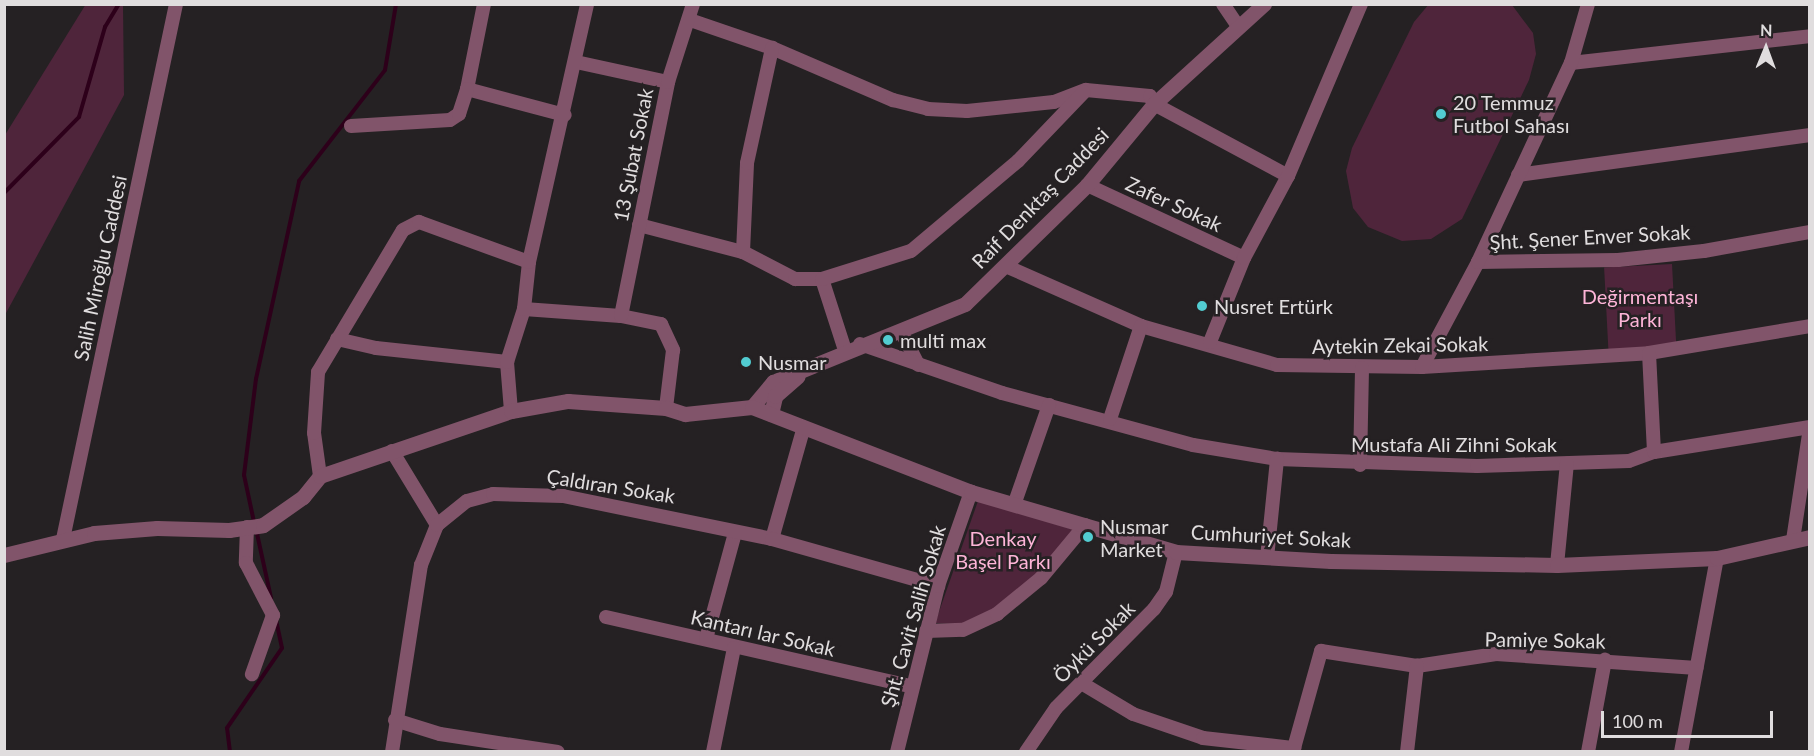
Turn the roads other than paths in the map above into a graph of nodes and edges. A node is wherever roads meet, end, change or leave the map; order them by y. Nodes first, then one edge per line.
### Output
1 (176, 4) edge
2 (484, 4) edge
3 (587, 4) edge
4 (693, 4) edge
5 (1223, 4) edge
6 (1264, 4) edge
7 (1361, 4) edge
8 (1588, 4) edge
9 (690, 20) junction
10 (1238, 26) junction
11 (1809, 36) edge
12 (772, 48) junction
13 (576, 62) junction
14 (1571, 63) junction
15 (668, 82) junction
16 (467, 89) junction
17 (1086, 90) junction
18 (1154, 104) junction
19 (565, 115) junction
20 (351, 126) dead end
21 (1809, 135) edge
22 (1518, 175) junction
23 (1288, 176) junction
24 (1087, 185) junction
25 (639, 225) junction
26 (1809, 232) edge
27 (742, 252) junction
28 (1244, 258) junction
29 (529, 262) junction
30 (1478, 262) junction
31 (1008, 267) junction
32 (822, 279) junction
33 (524, 309) junction
34 (621, 316) junction
35 (1141, 326) junction
36 (1809, 326) edge
37 (901, 331) junction
38 (338, 339) junction
39 (1210, 342) junction
40 (860, 344) junction
41 (845, 350) junction
42 (1649, 353) junction
43 (507, 362) junction
44 (812, 365) junction
45 (918, 365) junction
46 (1422, 367) junction
47 (1362, 368) junction
48 (1048, 405) junction
49 (752, 407) junction
50 (666, 408) junction
51 (511, 411) junction
52 (771, 414) junction
53 (1110, 419) junction
54 (804, 427) junction
55 (1809, 427) edge
56 (392, 451) junction
57 (1654, 452) junction
58 (1277, 459) junction
59 (1567, 463) junction
60 (1360, 465) junction
61 (320, 476) junction
62 (971, 492) junction
63 (1014, 504) junction
64 (437, 525) junction
65 (1085, 525) junction
66 (247, 527) junction
67 (735, 532) junction
68 (1809, 537) edge
69 (63, 539) junction
70 (772, 539) junction
71 (1793, 540) junction
72 (1176, 552) junction
73 (4, 555) edge
74 (1267, 558) junction
75 (1716, 558) junction
76 (1557, 565) junction
77 (938, 586) junction
78 (606, 617) dead end
79 (926, 631) junction
80 (706, 639) junction
81 (734, 648) junction
82 (1605, 660) junction
83 (1417, 666) junction
84 (1697, 668) junction
85 (252, 674) dead end
86 (1083, 684) junction
87 (910, 686) junction
88 (395, 720) junction
89 (392, 752) edge
90 (558, 752) edge
91 (713, 752) edge
92 (897, 752) edge
93 (1026, 752) edge
94 (1407, 752) edge
95 (1588, 752) edge
96 (1681, 752) edge

1 - 69 street, Salih Miroğlu Caddesi
2 - 16 street
3 - 13 street
4 - 9 street, 13 Şubat Sokak
5 - 10 street
6 - 10 street, Raif Denktaş Caddesi
7 - 23 street
8 - 14 street
9 - 12 street
9 - 15 street, 13 Şubat Sokak
10 - 18 street, Raif Denktaş Caddesi
11 - 14 street
12 - 17 street
12 - 27 street
13 - 15 street
13 - 19 street
14 - 22 street
15 - 25 street, 13 Şubat Sokak
16 - 19 street
16 - 20 street
17 - 18 street
17 - 32 street
18 - 23 street
18 - 24 street, Raif Denktaş Caddesi
19 - 29 street
21 - 22 street
22 - 30 street
23 - 28 street
24 - 28 street, Zafer Sokak
24 - 31 street, Raif Denktaş Caddesi
25 - 27 street
25 - 34 street, 13 Şubat Sokak
26 - 30 street, Şht. Şener Enver Sokak
27 - 32 street
28 - 39 street
29 - 33 street
29 - 38 street
30 - 46 street
31 - 35 street, Aytekin Zekai Sokak
31 - 37 street, Raif Denktaş Caddesi
32 - 41 street
33 - 34 street
33 - 43 street
34 - 50 street
35 - 39 street, Aytekin Zekai Sokak
35 - 53 street
36 - 42 street, Aytekin Zekai Sokak
37 - 40 street, Raif Denktaş Caddesi
37 - 45 street
38 - 43 street
38 - 61 street
39 - 47 street, Aytekin Zekai Sokak
40 - 41 street, Raif Denktaş Caddesi
40 - 45 street, Mustafa Ali Zihni Sokak
41 - 44 street, Raif Denktaş Caddesi
42 - 46 street, Aytekin Zekai Sokak
42 - 57 street
43 - 51 street
44 - 49 street, Raif Denktaş Caddesi
44 - 52 street, Raif Denktaş Caddesi
45 - 48 street, Mustafa Ali Zihni Sokak
46 - 47 street, Aytekin Zekai Sokak
47 - 60 street
48 - 53 street, Mustafa Ali Zihni Sokak
48 - 63 street
49 - 50 street
49 - 52 street, Cumhuriyet Sokak
50 - 51 street
51 - 56 street
52 - 54 street, Cumhuriyet Sokak
53 - 58 street, Mustafa Ali Zihni Sokak
54 - 62 street, Cumhuriyet Sokak
54 - 70 street
55 - 57 street, Mustafa Ali Zihni Sokak
55 - 71 street
56 - 61 street
56 - 64 street
57 - 59 street, Mustafa Ali Zihni Sokak
58 - 60 street, Mustafa Ali Zihni Sokak
58 - 74 street
59 - 60 street, Mustafa Ali Zihni Sokak
59 - 76 street
61 - 66 street
62 - 63 street, Cumhuriyet Sokak
62 - 77 street, Şht. Cavit Salih Sokak
63 - 65 street, Cumhuriyet Sokak
64 - 67 street, Çaldıran Sokak
64 - 88 street
65 - 72 street, Cumhuriyet Sokak
65 - 79 street
66 - 69 street
66 - 85 street
67 - 70 street, Çaldıran Sokak
67 - 80 street
68 - 71 street, Cumhuriyet Sokak
69 - 73 street
70 - 77 street, Çaldıran Sokak
71 - 75 street, Cumhuriyet Sokak
72 - 74 street, Cumhuriyet Sokak
72 - 86 street, Öykü Sokak
74 - 76 street, Cumhuriyet Sokak
75 - 76 street, Cumhuriyet Sokak
75 - 84 street
77 - 79 street, Şht. Cavit Salih Sokak
78 - 80 street, Kantarı lar Sokak
79 - 87 street, Şht. Cavit Salih Sokak
80 - 81 street, Kantarı lar Sokak
81 - 87 street, Kantarı lar Sokak
81 - 91 street
82 - 83 street, Pamiye Sokak
82 - 84 street, Pamiye Sokak
82 - 95 street
83 - 86 street, Pamiye Sokak
83 - 94 street
84 - 96 street
86 - 93 street, Öykü Sokak
87 - 92 street, Şht. Cavit Salih Sokak
88 - 89 street
88 - 90 street

